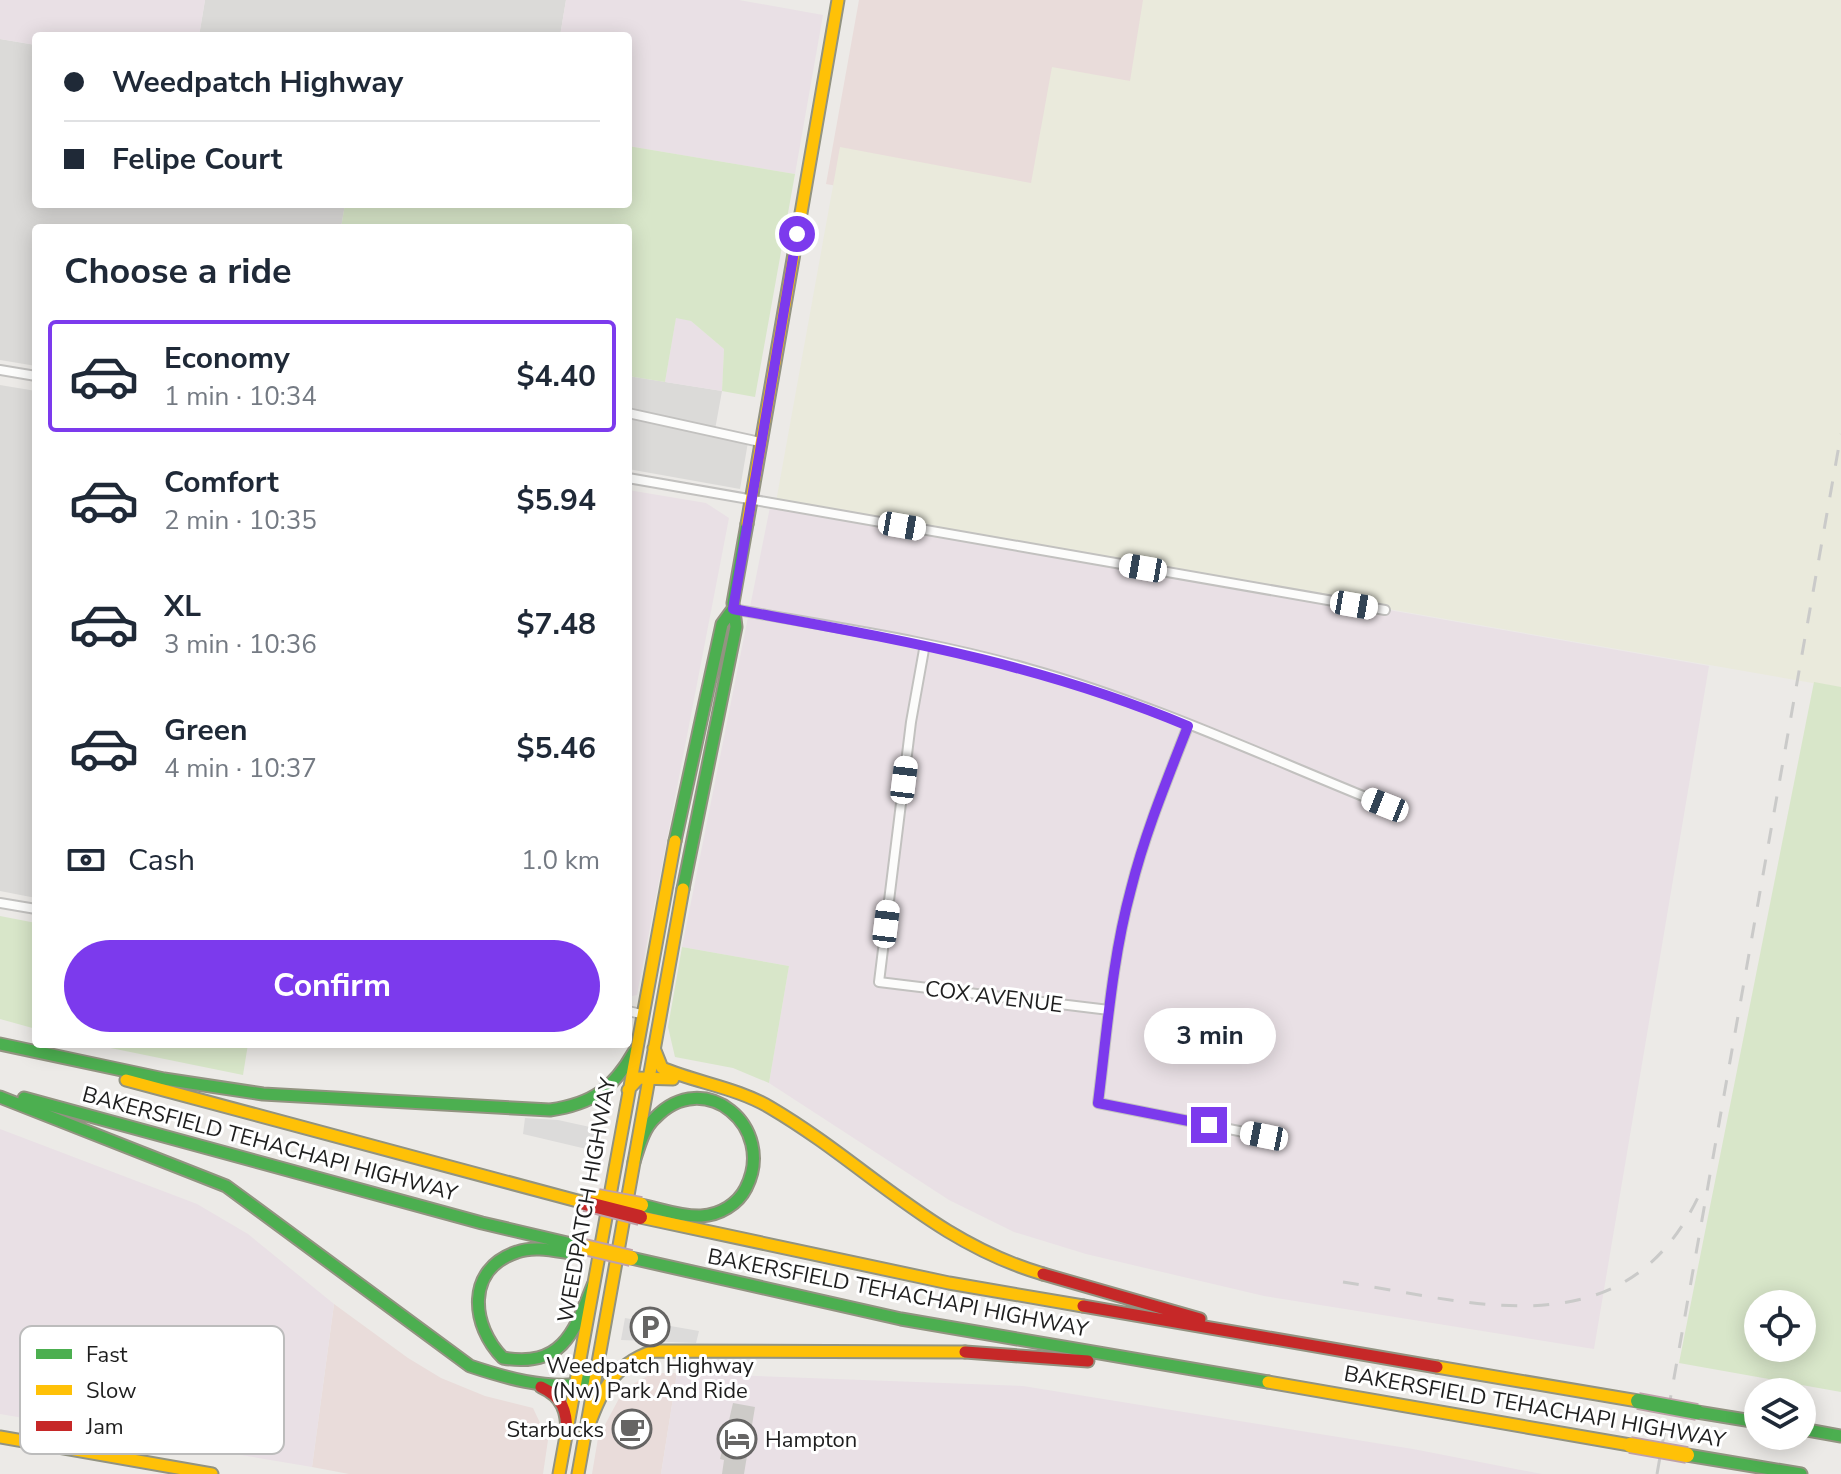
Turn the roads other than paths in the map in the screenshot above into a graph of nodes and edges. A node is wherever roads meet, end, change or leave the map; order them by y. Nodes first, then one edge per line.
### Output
1 (838, 0) edge
2 (0, 370) edge
3 (32, 375) edge
4 (632, 414) edge
5 (760, 442) junction
6 (632, 479) edge
7 (751, 500) junction
8 (733, 609) junction
9 (1385, 610) dead end
10 (925, 644) junction
11 (1188, 726) junction
12 (1385, 805) dead end
13 (0, 903) edge
14 (32, 908) edge
15 (1109, 1010) junction
16 (634, 1012) edge
17 (0, 1045) edge
18 (654, 1048) junction
19 (634, 1052) junction
20 (649, 1076) junction
21 (693, 1080) junction
22 (628, 1090) junction
23 (0, 1094) edge
24 (1264, 1136) dead end
25 (634, 1162) junction
26 (640, 1211) junction
27 (580, 1250) junction
28 (593, 1285) junction
29 (1226, 1330) junction
30 (597, 1366) junction
31 (530, 1382) junction
32 (575, 1385) junction
33 (1309, 1389) junction
34 (1744, 1420) edge
35 (1816, 1432) edge
36 (567, 1434) junction
37 (585, 1436) junction
38 (1841, 1436) edge
39 (0, 1437) edge
40 (20, 1441) edge
41 (88, 1454) edge
42 (177, 1471) edge
43 (212, 1474) edge
44 (559, 1474) edge
45 (578, 1474) edge
46 (1801, 1474) edge

1 - 5 main road, WEEDPATCH HIGHWAY
2 - 3 street
4 - 5 street
5 - 7 main road, WEEDPATCH HIGHWAY
6 - 7 street
7 - 8 main road, WEEDPATCH HIGHWAY
7 - 9 street
8 - 10 street
8 - 16 main road, WEEDPATCH HIGHWAY
8 - 18 main road, WEEDPATCH HIGHWAY
10 - 11 street
10 - 15 street, COX AVENUE
11 - 12 street
11 - 15 street
13 - 14 street
15 - 24 street
16 - 19 main road, WEEDPATCH HIGHWAY
17 - 19 main road
17 - 26 main road, BAKERSFIELD TEHACHAPI HIGHWAY, bridge
18 - 20 main road, WEEDPATCH HIGHWAY
18 - 21 main road
19 - 22 main road, WEEDPATCH HIGHWAY
20 - 21 main road
20 - 22 main road
20 - 25 main road, WEEDPATCH HIGHWAY
21 - 29 main road
22 - 28 main road, WEEDPATCH HIGHWAY
23 - 27 main road, BAKERSFIELD TEHACHAPI HIGHWAY
23 - 31 main road
25 - 26 main road
25 - 30 main road, WEEDPATCH HIGHWAY
26 - 29 main road, BAKERSFIELD TEHACHAPI HIGHWAY
27 - 28 main road
27 - 33 main road, BAKERSFIELD TEHACHAPI HIGHWAY, bridge
28 - 32 main road, WEEDPATCH HIGHWAY
29 - 34 main road, BAKERSFIELD TEHACHAPI HIGHWAY, bridge
30 - 32 main road
30 - 37 main road, WEEDPATCH HIGHWAY
31 - 32 main road
31 - 36 main road
32 - 36 main road, WEEDPATCH HIGHWAY
33 - 37 main road
33 - 46 main road, BAKERSFIELD TEHACHAPI HIGHWAY, bridge
35 - 38 main road
36 - 44 main road, WEEDPATCH HIGHWAY
37 - 45 main road, WEEDPATCH HIGHWAY
39 - 40 main road
41 - 42 main road
42 - 43 main road

